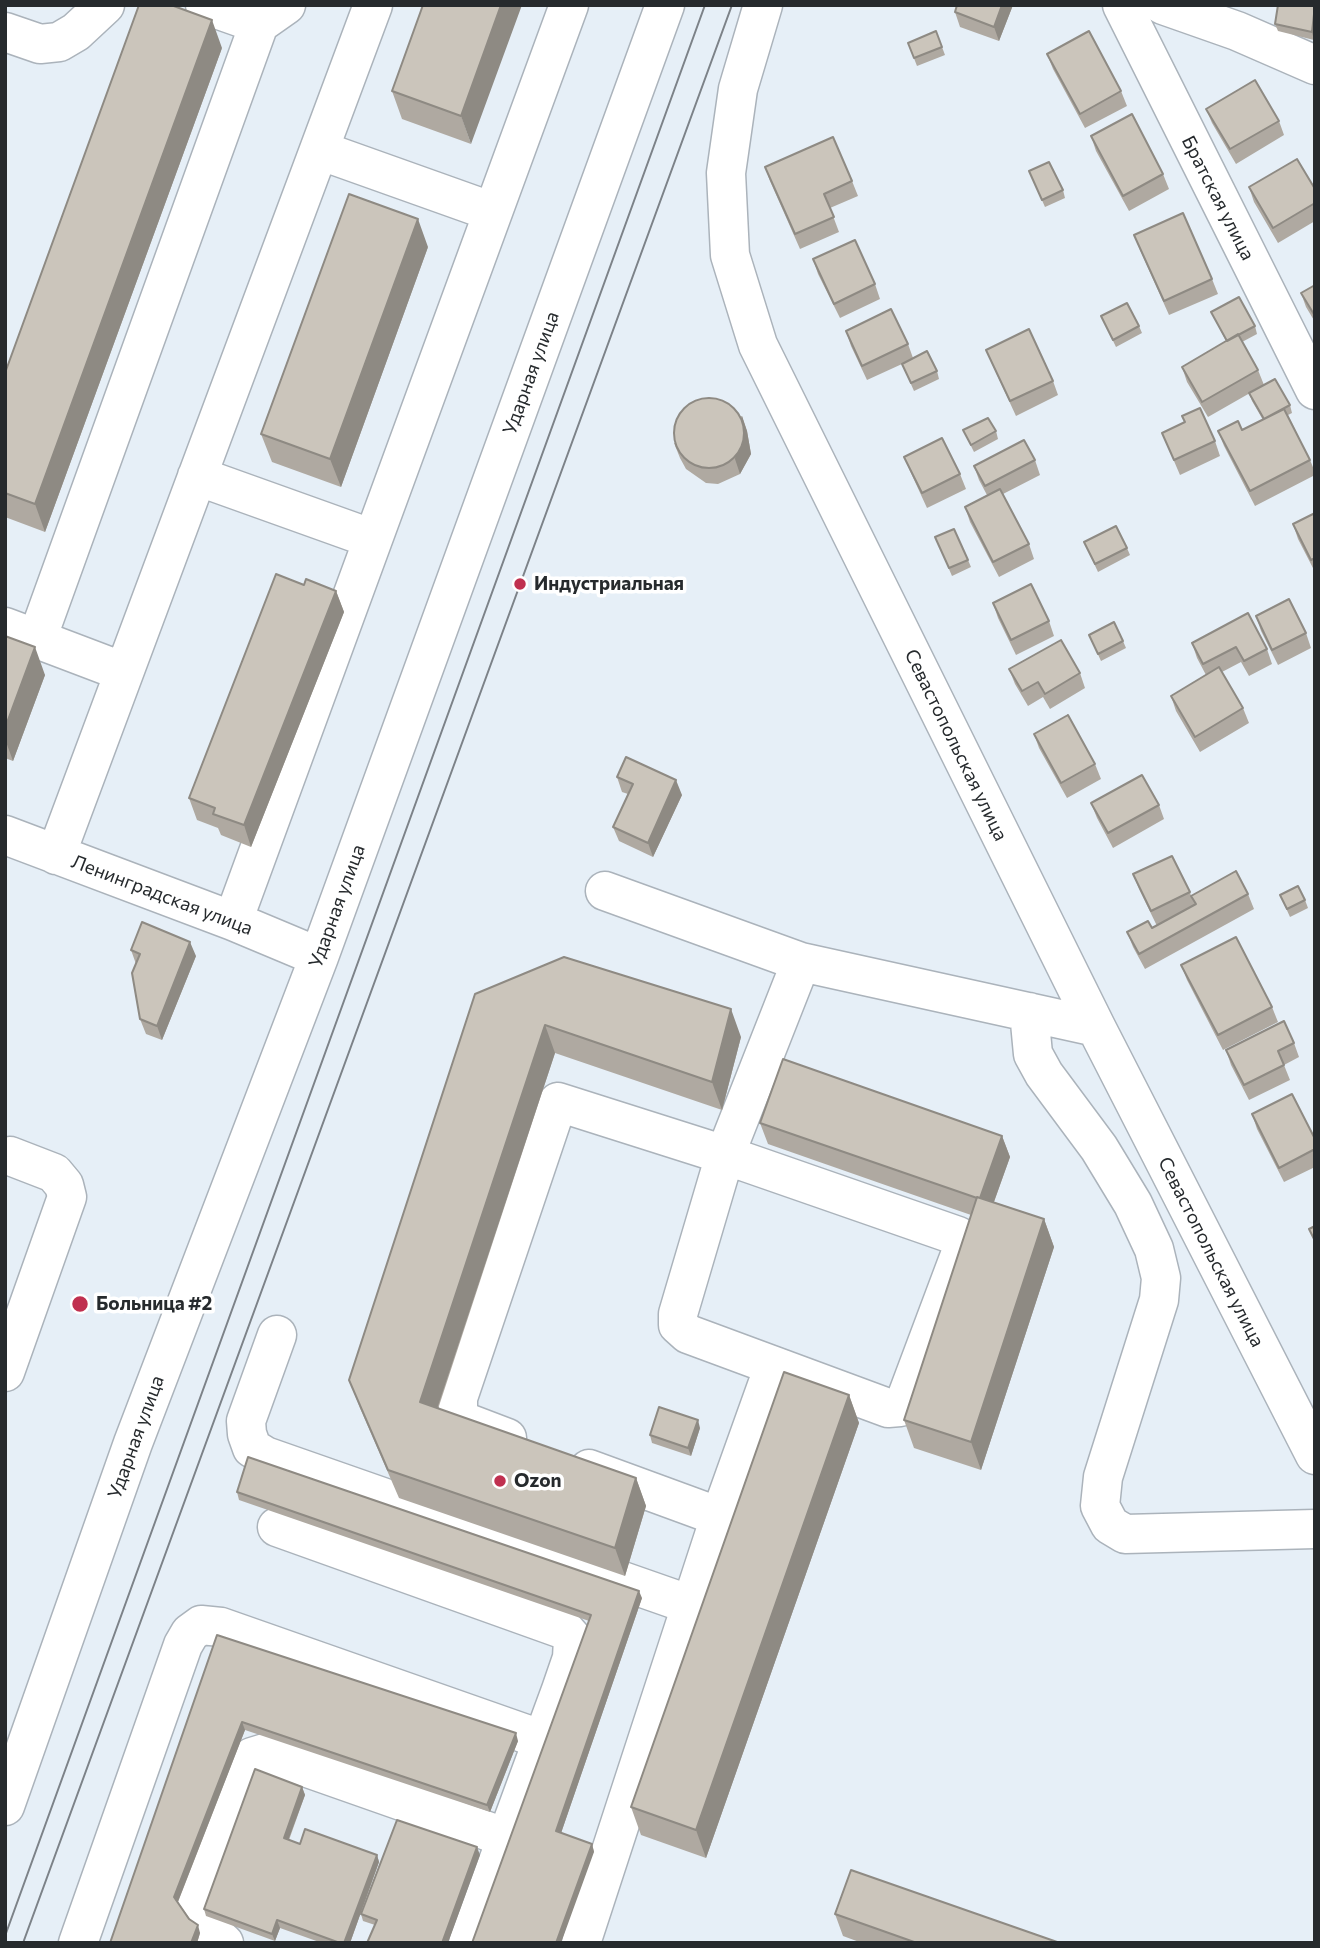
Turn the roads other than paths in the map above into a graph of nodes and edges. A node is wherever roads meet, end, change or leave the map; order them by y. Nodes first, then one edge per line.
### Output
1 (105, 5) edge
2 (205, 5) edge
3 (373, 5) edge
4 (569, 5) edge
5 (665, 5) edge
6 (763, 5) edge
7 (1122, 5) edge
8 (1163, 5) edge
9 (273, 15) edge
10 (5, 32) edge
11 (1315, 65) edge
12 (319, 150) junction
13 (493, 212) junction
14 (1315, 390) edge
15 (197, 476) junction
16 (373, 539) junction
17 (21, 633) edge
18 (124, 672) junction
19 (5, 835) edge
20 (56, 855) junction
21 (605, 891) dead end
22 (233, 921) junction
23 (319, 957) junction
24 (801, 962) junction
25 (1029, 1012) junction
26 (1096, 1027) junction
27 (725, 1155) junction
28 (10, 1156) dead end
29 (277, 1335) dead end
30 (774, 1366) junction
31 (5, 1372) edge
32 (1315, 1455) edge
33 (720, 1517) junction
34 (277, 1528) dead end
35 (1315, 1530) edge
36 (691, 1605) junction
37 (543, 1740) junction
38 (5, 1806) edge
39 (506, 1838) junction
40 (78, 1943) edge
41 (224, 1943) edge
42 (468, 1943) edge
43 (581, 1943) edge

1 - 10 street
2 - 9 street
3 - 12 street
4 - 13 street
5 - 23 street, Ударная улица
6 - 26 street, Севастопольская улица
7 - 14 street, Братская улица
8 - 11 street
9 - 17 street
12 - 13 street
12 - 15 street
13 - 16 street
15 - 16 street
15 - 18 street
16 - 22 street
17 - 18 street
18 - 20 street
19 - 20 street, Ленинградская улица
20 - 22 street, Ленинградская улица
21 - 24 street
22 - 23 street, Ленинградская улица
23 - 38 street, Ударная улица
24 - 25 street
24 - 27 street
25 - 26 street
25 - 35 street
26 - 32 street, Севастопольская улица
27 - 30 street
27 - 30 street
27 - 33 street
28 - 31 street
29 - 36 street
30 - 33 street
33 - 36 street
34 - 37 street
36 - 43 street
37 - 39 street
37 - 40 street
39 - 41 street
39 - 42 street

